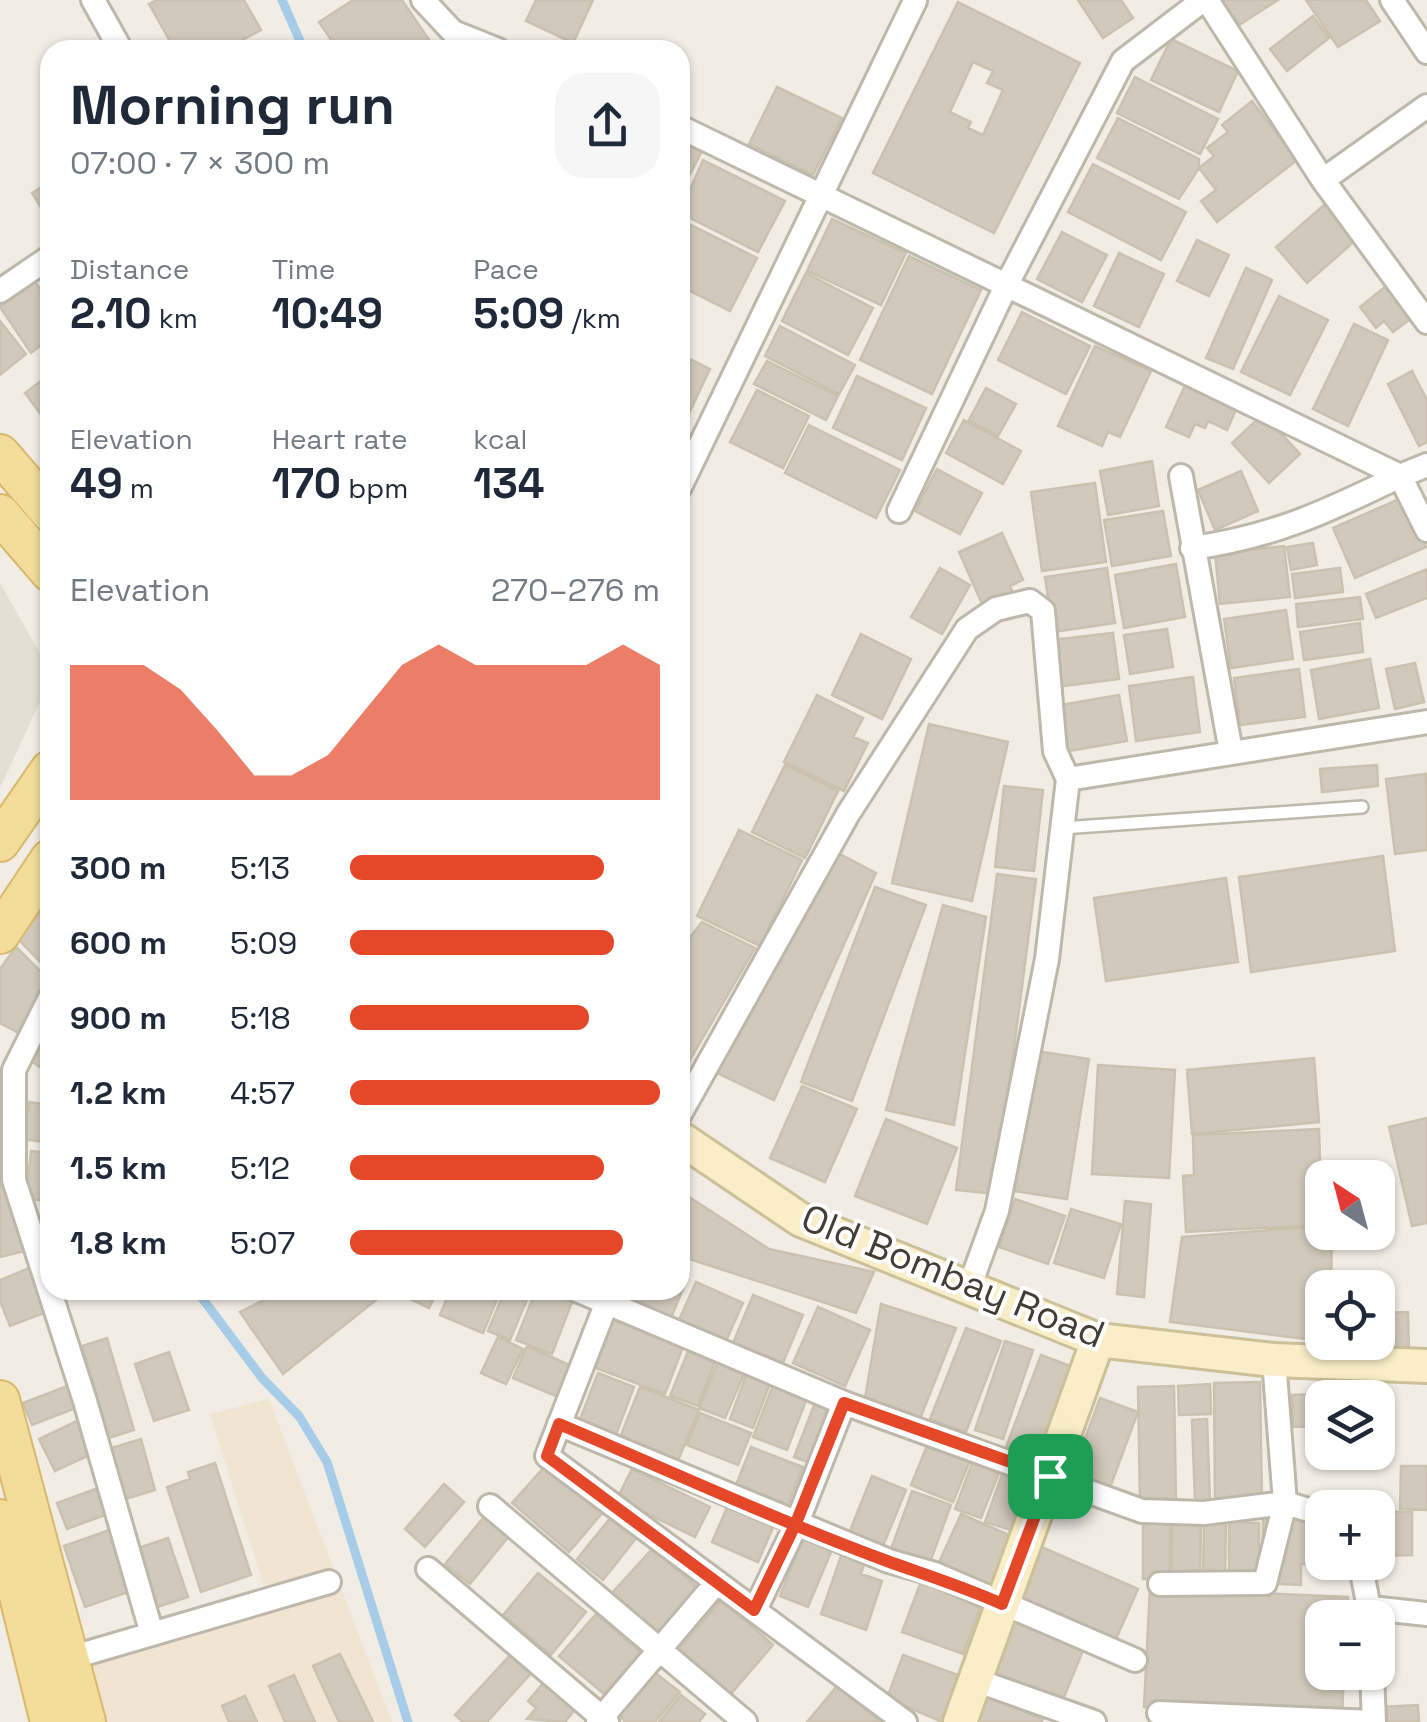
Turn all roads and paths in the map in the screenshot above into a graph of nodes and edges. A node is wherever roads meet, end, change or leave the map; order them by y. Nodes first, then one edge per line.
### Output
1 (94, 0) edge
2 (423, 0) edge
3 (916, 0) edge
4 (1205, 0) edge
5 (1392, 0) edge
6 (115, 40) edge
7 (474, 40) edge
8 (1427, 52) edge
9 (1427, 106) edge
10 (690, 132) edge
11 (1324, 180) junction
12 (824, 194) junction
13 (40, 264) edge
14 (1007, 284) junction
15 (0, 291) edge
16 (1427, 322) edge
17 (0, 454) edge
18 (1427, 466) edge
19 (690, 467) edge
20 (1182, 476) dead end
21 (1400, 476) junction
22 (40, 500) edge
23 (899, 511) dead end
24 (0, 514) edge
25 (1427, 530) edge
26 (1192, 548) junction
27 (40, 560) edge
28 (1427, 722) edge
29 (1231, 752) junction
30 (1068, 778) junction
31 (40, 784) edge
32 (1362, 807) dead end
33 (1062, 828) junction
34 (0, 842) edge
35 (40, 874) edge
36 (0, 934) edge
37 (40, 1018) edge
38 (690, 1096) edge
39 (690, 1145) edge
40 (40, 1261) edge
41 (969, 1288) junction
42 (53, 1300) edge
43 (602, 1300) edge
44 (607, 1302) junction
45 (1098, 1340) junction
46 (1274, 1360) junction
47 (1427, 1366) edge
48 (0, 1400) edge
49 (844, 1403) junction
50 (559, 1424) junction
51 (1050, 1476) junction
52 (1285, 1504) junction
53 (490, 1506) dead end
54 (1305, 1509) edge
55 (0, 1519) edge
56 (796, 1523) junction
57 (428, 1569) dead end
58 (329, 1582) dead end
59 (717, 1582) junction
60 (1160, 1584) dead end
61 (1002, 1604) junction
62 (754, 1610) junction
63 (1395, 1613) edge
64 (1427, 1614) edge
65 (152, 1634) junction
66 (659, 1649) junction
67 (70, 1658) junction
68 (1135, 1660) dead end
69 (975, 1680) junction
70 (1373, 1690) edge
71 (1160, 1713) dead end
72 (602, 1721) edge
73 (50, 1722) edge
74 (86, 1722) edge
75 (745, 1722) edge
76 (906, 1722) edge
77 (960, 1722) edge
78 (1094, 1722) edge
79 (1374, 1722) edge

1 - 6 street
2 - 7 street
3 - 12 street
4 - 11 street
4 - 14 street
5 - 8 street
9 - 11 street
10 - 12 street
11 - 16 street
12 - 14 street
12 - 19 street
13 - 15 street
14 - 21 street
14 - 23 street
17 - 22 main road
18 - 21 street
20 - 26 street
21 - 25 street
21 - 26 street
24 - 27 main road
26 - 29 street
28 - 29 street
29 - 30 street
30 - 33 street
30 - 38 street
31 - 34 main road
32 - 33 lane
33 - 41 street
35 - 36 main road
37 - 40 street
39 - 41 main road, Old Bombay Road
41 - 45 main road, Old Bombay Road
42 - 65 street
43 - 44 street
44 - 49 street
44 - 50 street
45 - 46 main road, Old Bombay Road
45 - 51 main road
46 - 47 main road, Old Bombay Road
46 - 52 street
48 - 67 main road
49 - 51 street
49 - 56 street
50 - 56 street
50 - 59 street
51 - 52 street
51 - 61 main road
52 - 54 street
52 - 60 street
53 - 66 street
55 - 73 main road
56 - 61 street
56 - 62 street
57 - 72 street
58 - 65 street
59 - 62 street
59 - 66 street
61 - 68 street
61 - 69 main road
62 - 76 street
63 - 64 street
65 - 67 street
66 - 72 street
66 - 75 street
67 - 74 main road
69 - 77 main road
69 - 78 street
70 - 79 street
71 - 79 street

